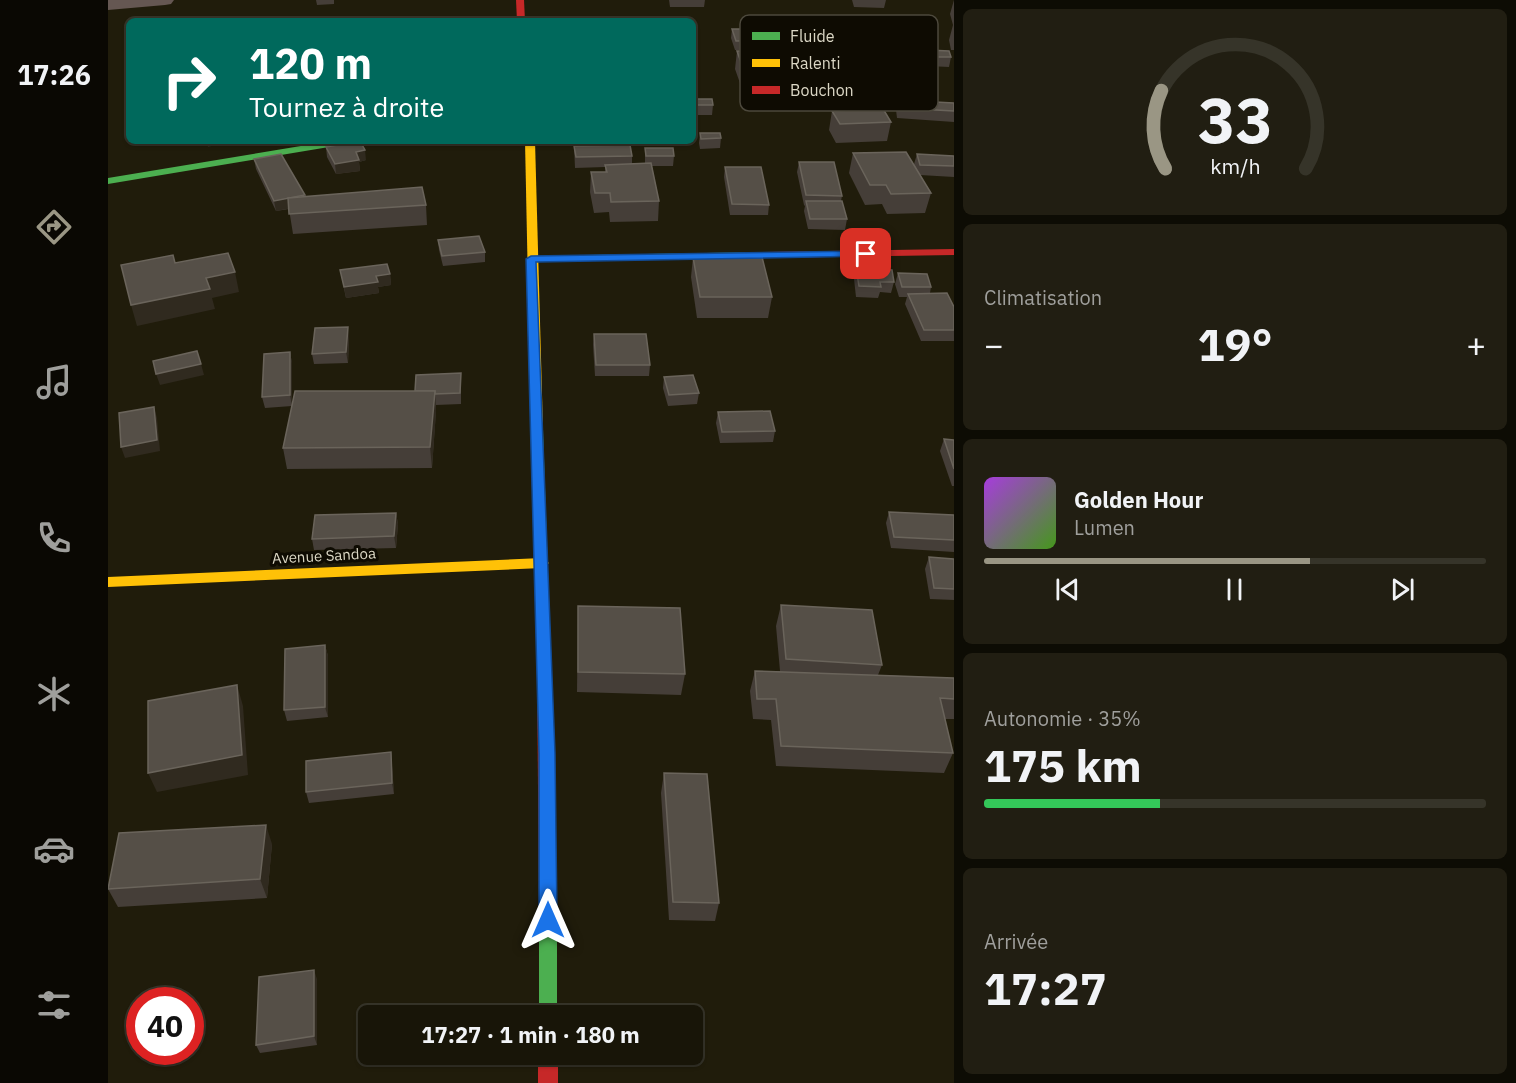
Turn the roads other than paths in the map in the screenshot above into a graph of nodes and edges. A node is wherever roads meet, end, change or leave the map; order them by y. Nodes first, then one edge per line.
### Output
1 (165, 0) edge
2 (520, 0) edge
3 (108, 4) edge
4 (522, 18) edge
5 (330, 144) edge
6 (530, 144) edge
7 (108, 182) edge
8 (954, 252) edge
9 (531, 259) junction
10 (542, 563) junction
11 (108, 582) edge
12 (548, 1005) edge
13 (548, 1065) edge
14 (548, 1083) edge

1 - 3 street
2 - 4 street
5 - 7 street
6 - 9 street
8 - 9 street
9 - 10 street
10 - 11 street, Avenue Sandoa
10 - 12 street
13 - 14 street

